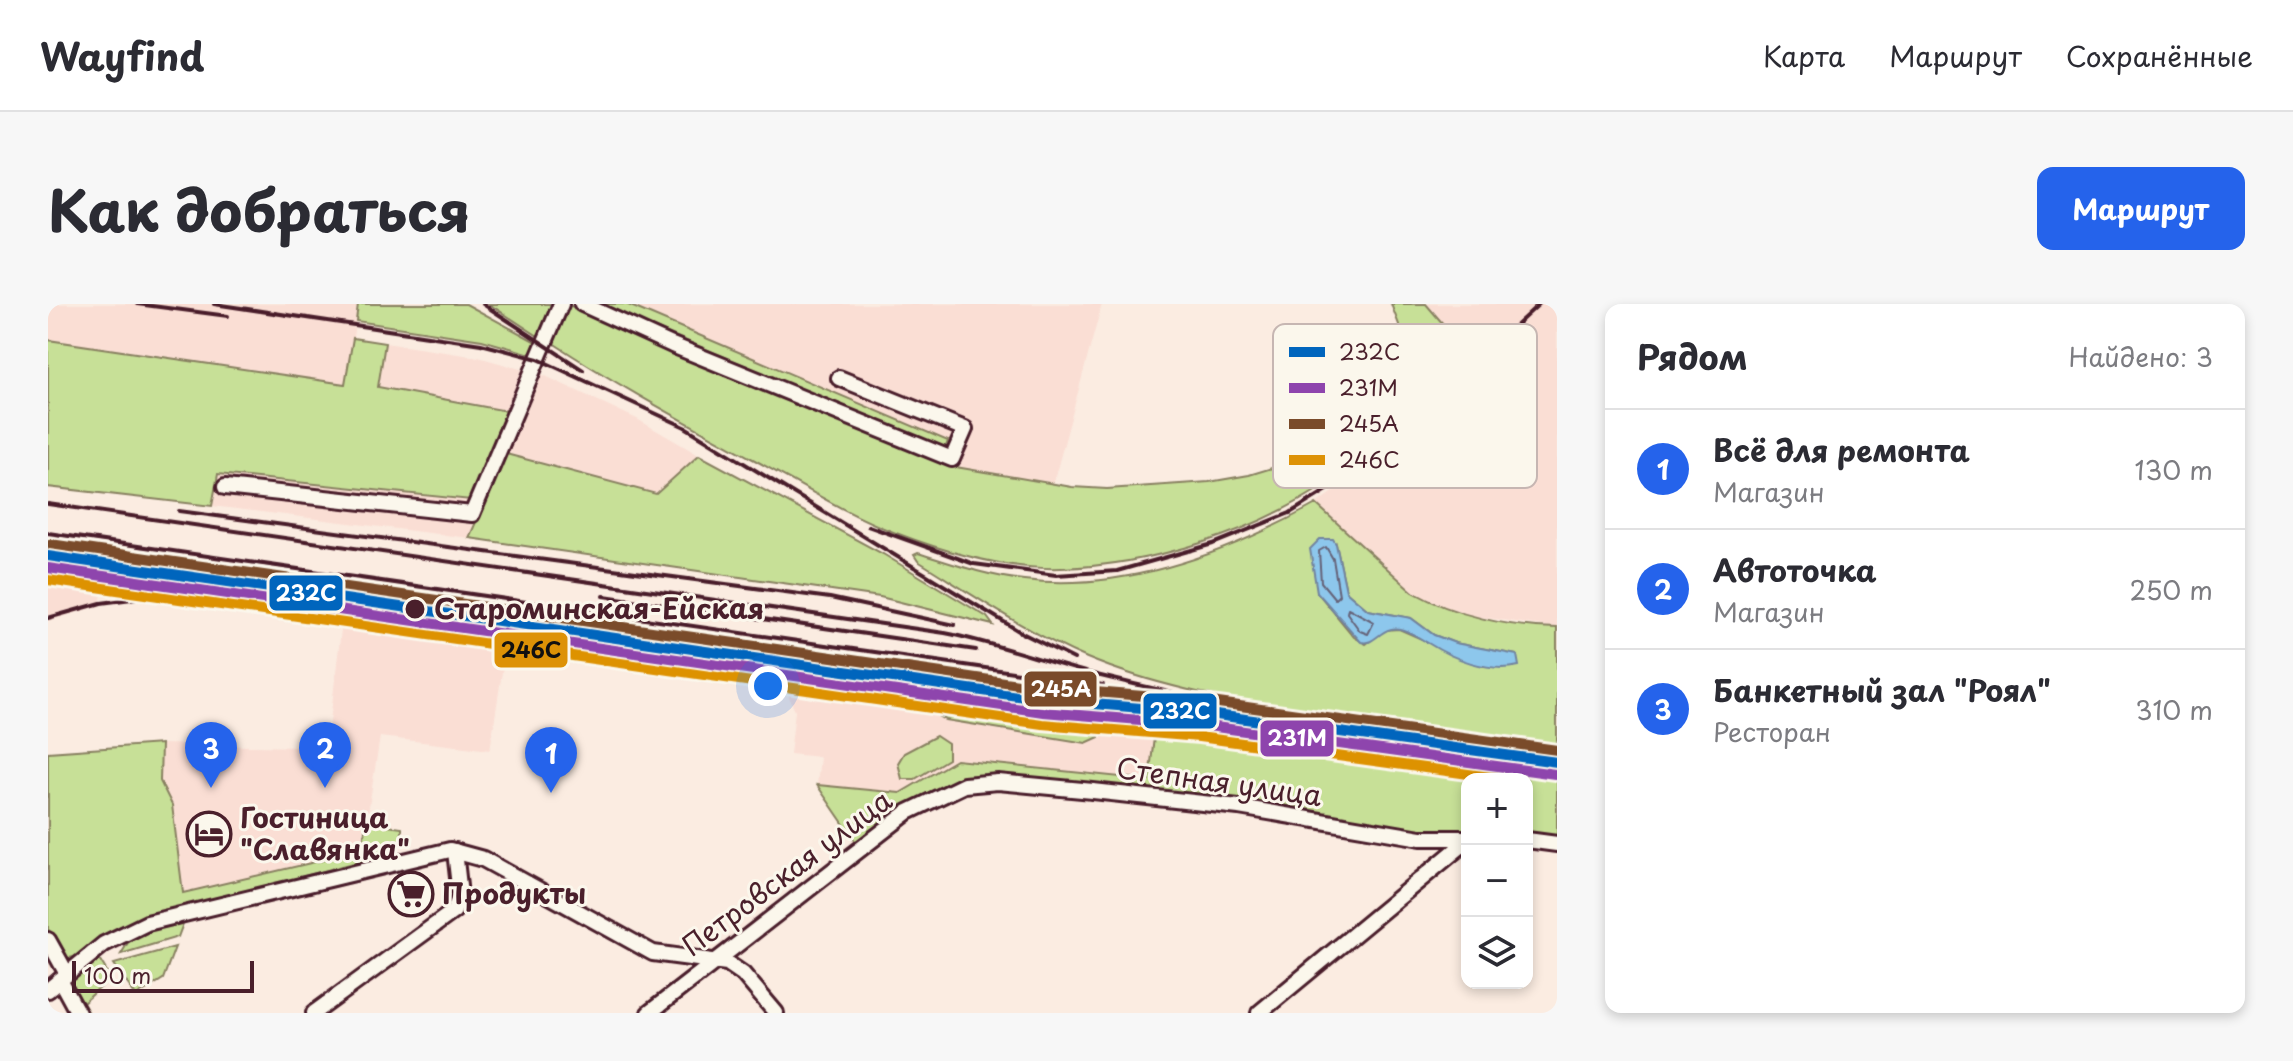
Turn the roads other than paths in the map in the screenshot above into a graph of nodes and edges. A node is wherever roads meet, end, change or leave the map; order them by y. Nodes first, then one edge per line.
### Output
1 (561, 304) edge
2 (582, 304) edge
3 (839, 378) dead end
4 (225, 487) dead end
5 (964, 785) joint
6 (1461, 839) edge
7 (1533, 841) edge
8 (1461, 844) edge
9 (1557, 844) edge
10 (455, 851) junction
11 (48, 940) edge
12 (716, 959) junction
13 (58, 981) edge
14 (78, 1013) edge
15 (314, 1013) edge
16 (649, 1013) edge
17 (776, 1013) edge
18 (1259, 1013) edge

1 - 4 street
2 - 3 street
5 - 6 street, Степная улица
5 - 12 street, Петровская улица
7 - 9 street
8 - 18 street
10 - 12 street
10 - 13 street
10 - 15 street
11 - 13 street
12 - 16 street, Петровская улица
12 - 17 street
13 - 14 street

